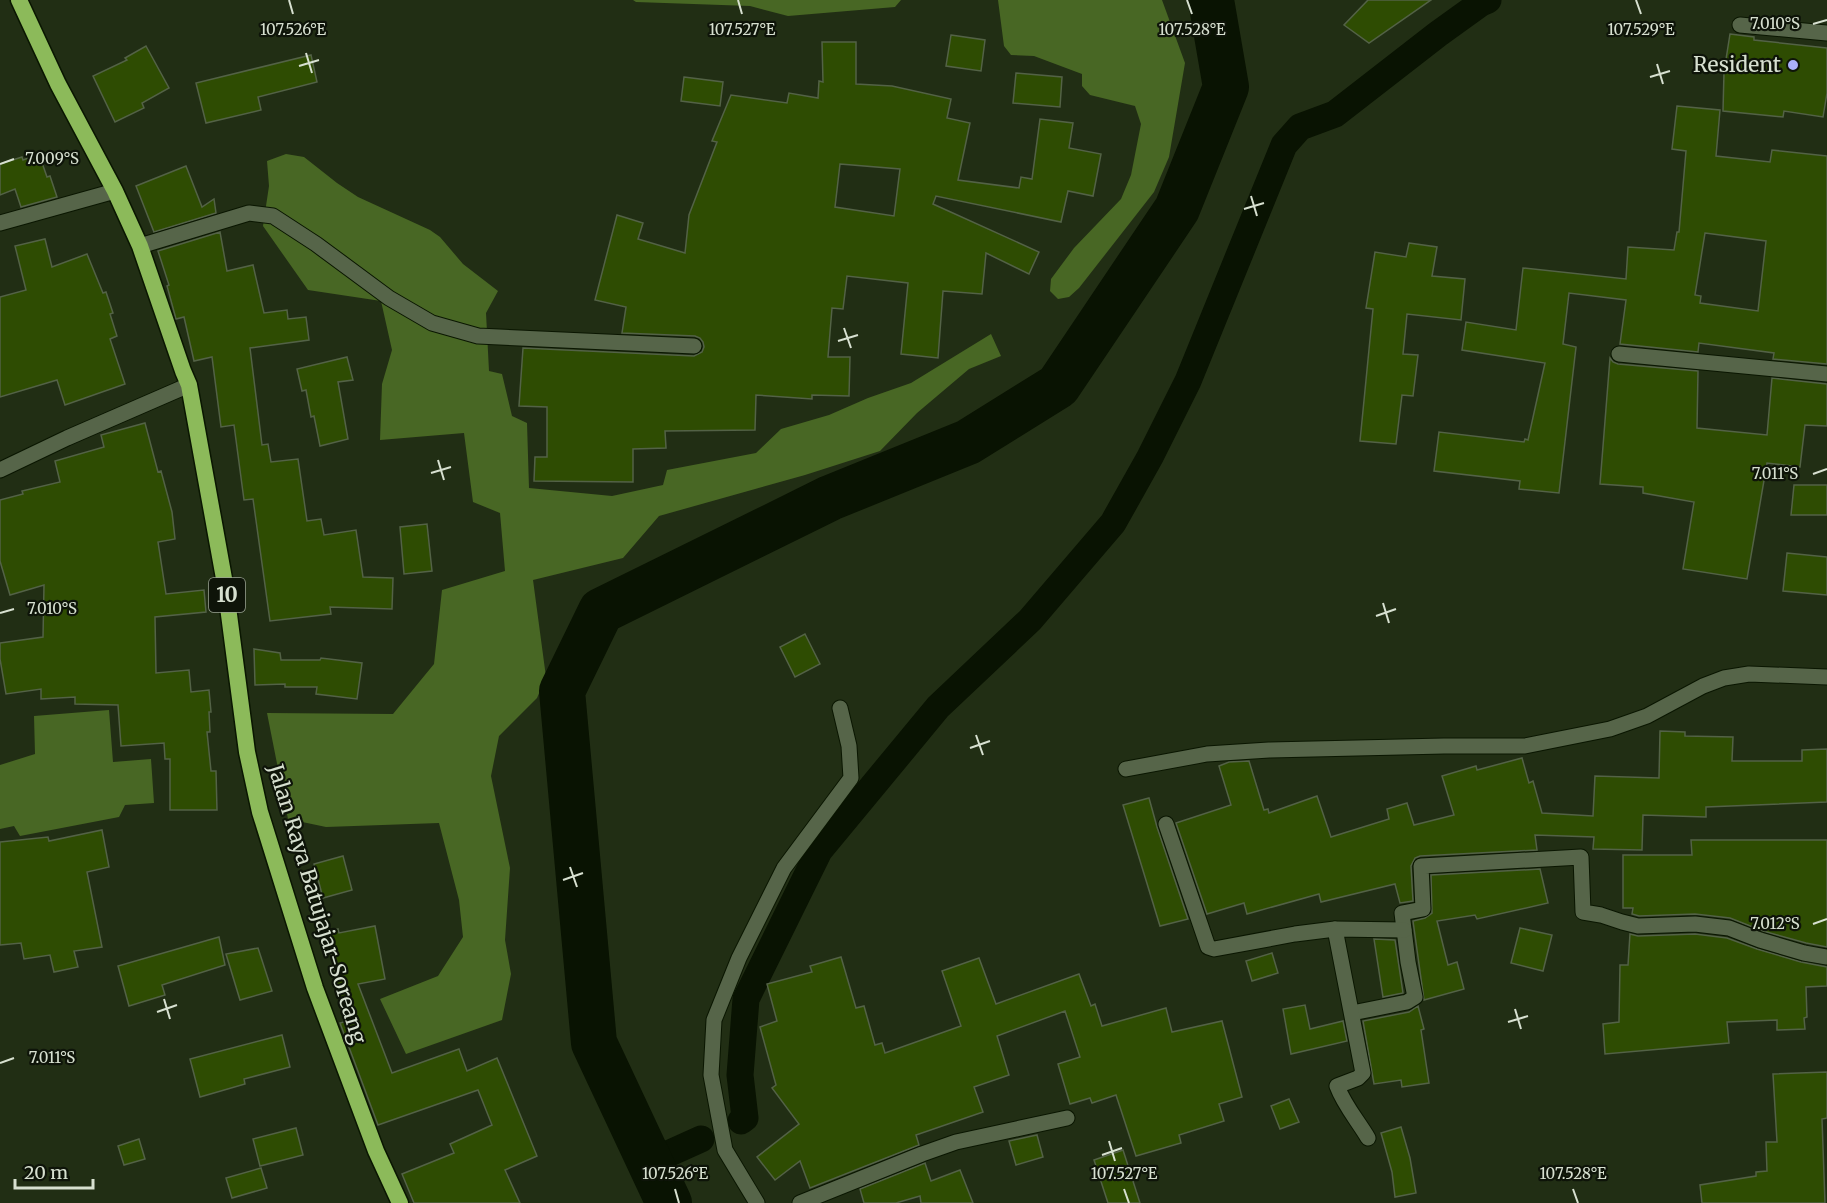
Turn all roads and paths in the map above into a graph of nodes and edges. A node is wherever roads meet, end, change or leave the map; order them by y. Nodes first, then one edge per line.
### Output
1 (19, 0) edge
2 (1740, 26) dead end
3 (1827, 33) edge
4 (115, 191) junction
5 (0, 223) edge
6 (140, 246) junction
7 (694, 346) dead end
8 (1619, 354) dead end
9 (1827, 374) edge
10 (189, 385) junction
11 (0, 470) edge
12 (1827, 676) edge
13 (840, 708) dead end
14 (1126, 769) dead end
15 (1166, 824) dead end
16 (1335, 929) junction
17 (1404, 930) junction
18 (1827, 957) edge
19 (1352, 1013) junction
20 (1067, 1118) dead end
21 (1368, 1138) dead end
22 (400, 1203) edge
23 (757, 1203) edge
24 (800, 1203) edge

1 - 4 highway, Jalan Raya Batujajar-Soreang / 10
2 - 3 street
4 - 5 street
4 - 6 highway, Jalan Raya Batujajar-Soreang / 10
6 - 7 street
6 - 10 highway, Jalan Raya Batujajar-Soreang / 10
8 - 9 street
10 - 11 street
10 - 22 highway, Jalan Raya Batujajar-Soreang / 10
12 - 14 street
13 - 23 street
15 - 16 street
16 - 17 street
16 - 19 street
17 - 18 street
17 - 19 street
19 - 21 street
20 - 24 street

